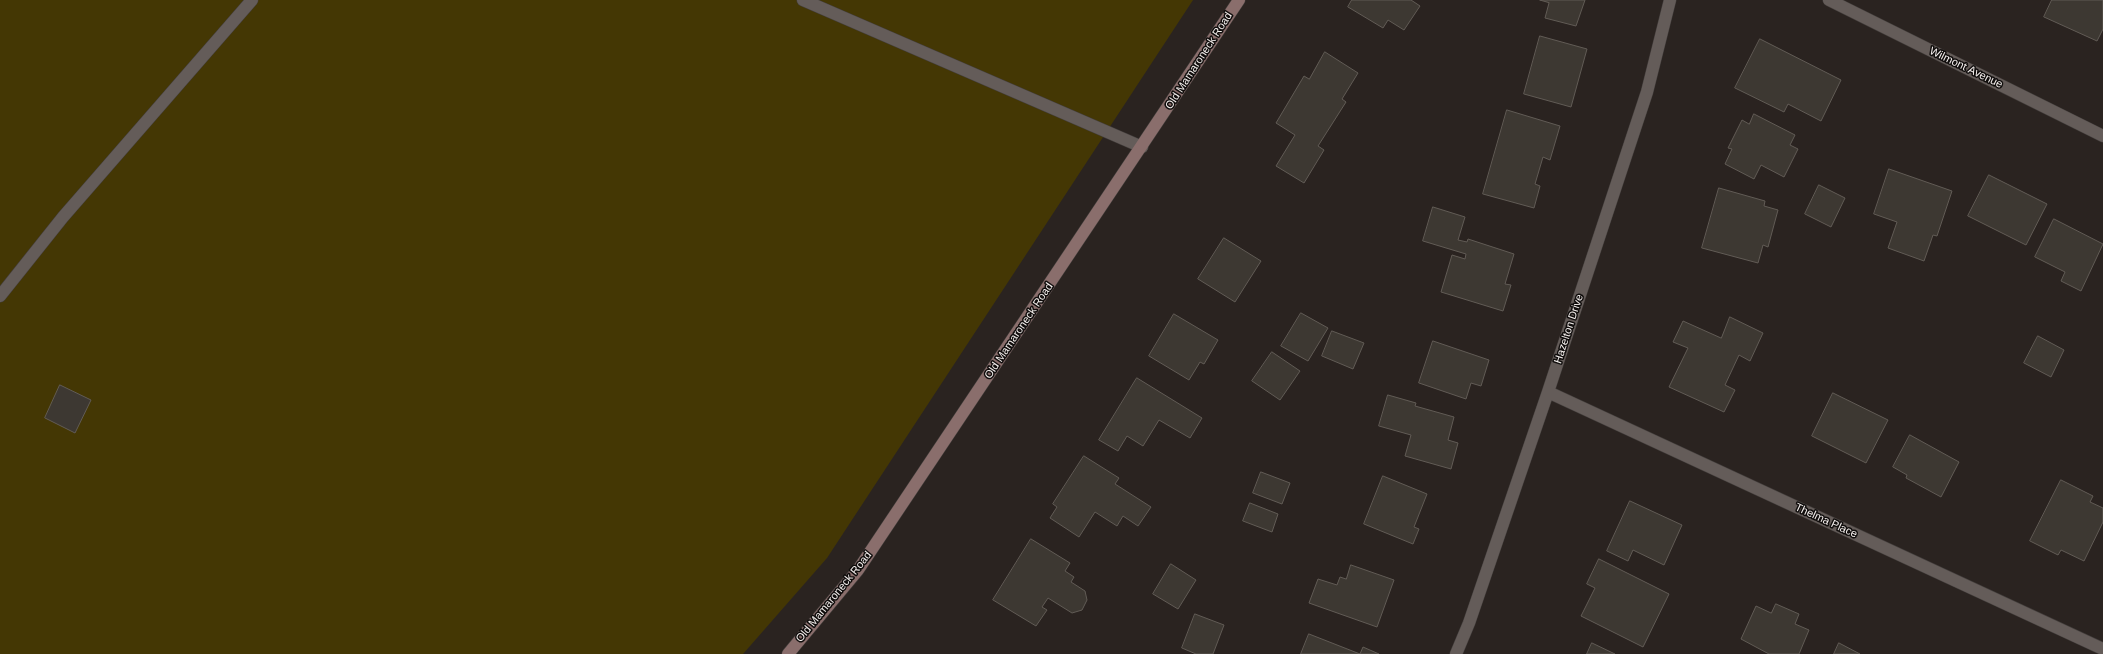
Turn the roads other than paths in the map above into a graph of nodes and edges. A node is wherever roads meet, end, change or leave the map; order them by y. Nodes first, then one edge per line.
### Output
1 (252, 0) edge
2 (803, 0) edge
3 (1239, 0) edge
4 (1670, 0) edge
5 (1829, 0) edge
6 (2103, 136) edge
7 (1142, 147) junction
8 (0, 296) edge
9 (1548, 392) junction
10 (2103, 649) edge
11 (788, 654) edge
12 (1456, 654) edge

1 - 8 street
2 - 7 street
3 - 7 main road, Old Mamaroneck Road
4 - 9 street, Hazelton Drive
5 - 6 street, Wilmont Avenue
7 - 11 main road, Old Mamaroneck Road
9 - 10 street, Thelma Place
9 - 12 street, Hazelton Drive

